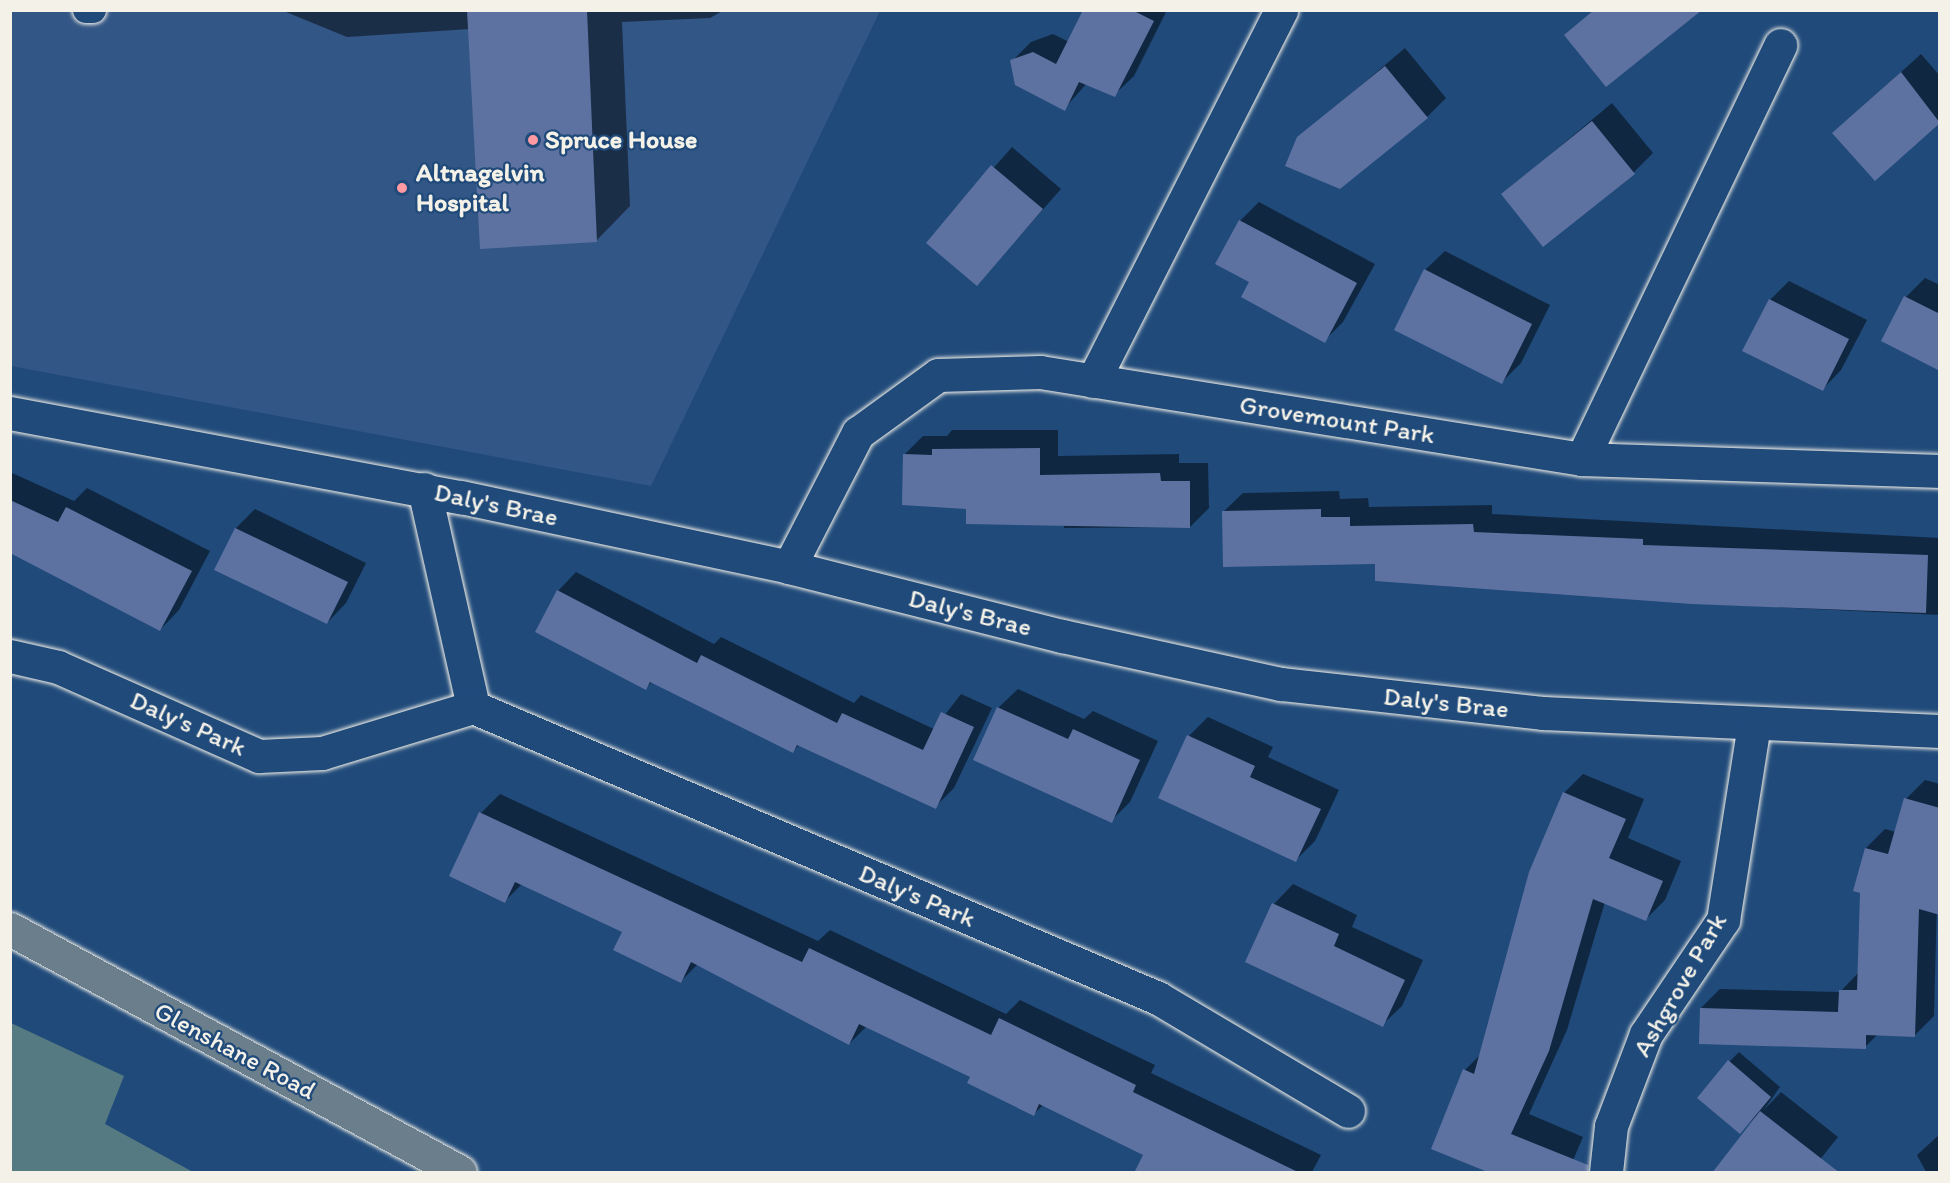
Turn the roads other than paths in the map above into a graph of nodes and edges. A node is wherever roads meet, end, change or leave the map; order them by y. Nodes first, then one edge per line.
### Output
1 (86, 10) edge
2 (93, 10) edge
3 (1281, 10) edge
4 (1780, 45) dead end
5 (1093, 381) junction
6 (10, 413) edge
7 (1582, 459) junction
8 (1940, 471) edge
9 (424, 489) junction
10 (789, 567) junction
11 (10, 656) edge
12 (473, 707) junction
13 (1754, 724) junction
14 (1940, 732) edge
15 (10, 929) edge
16 (1348, 1111) dead end
17 (460, 1173) edge
18 (1606, 1173) edge

1 - 2 lane
3 - 5 street
4 - 7 street
5 - 7 street, Grovemount Park
5 - 10 street, Grovemount Park
6 - 9 street, Daly's Brae
7 - 8 street, Grovemount Park
9 - 10 street, Daly's Brae
9 - 12 street
10 - 13 street, Daly's Brae
11 - 12 street, Daly's Park
12 - 16 street, Daly's Park
13 - 14 street, Daly's Brae
13 - 18 street, Ashgrove Park
15 - 17 highway, Glenshane Road

